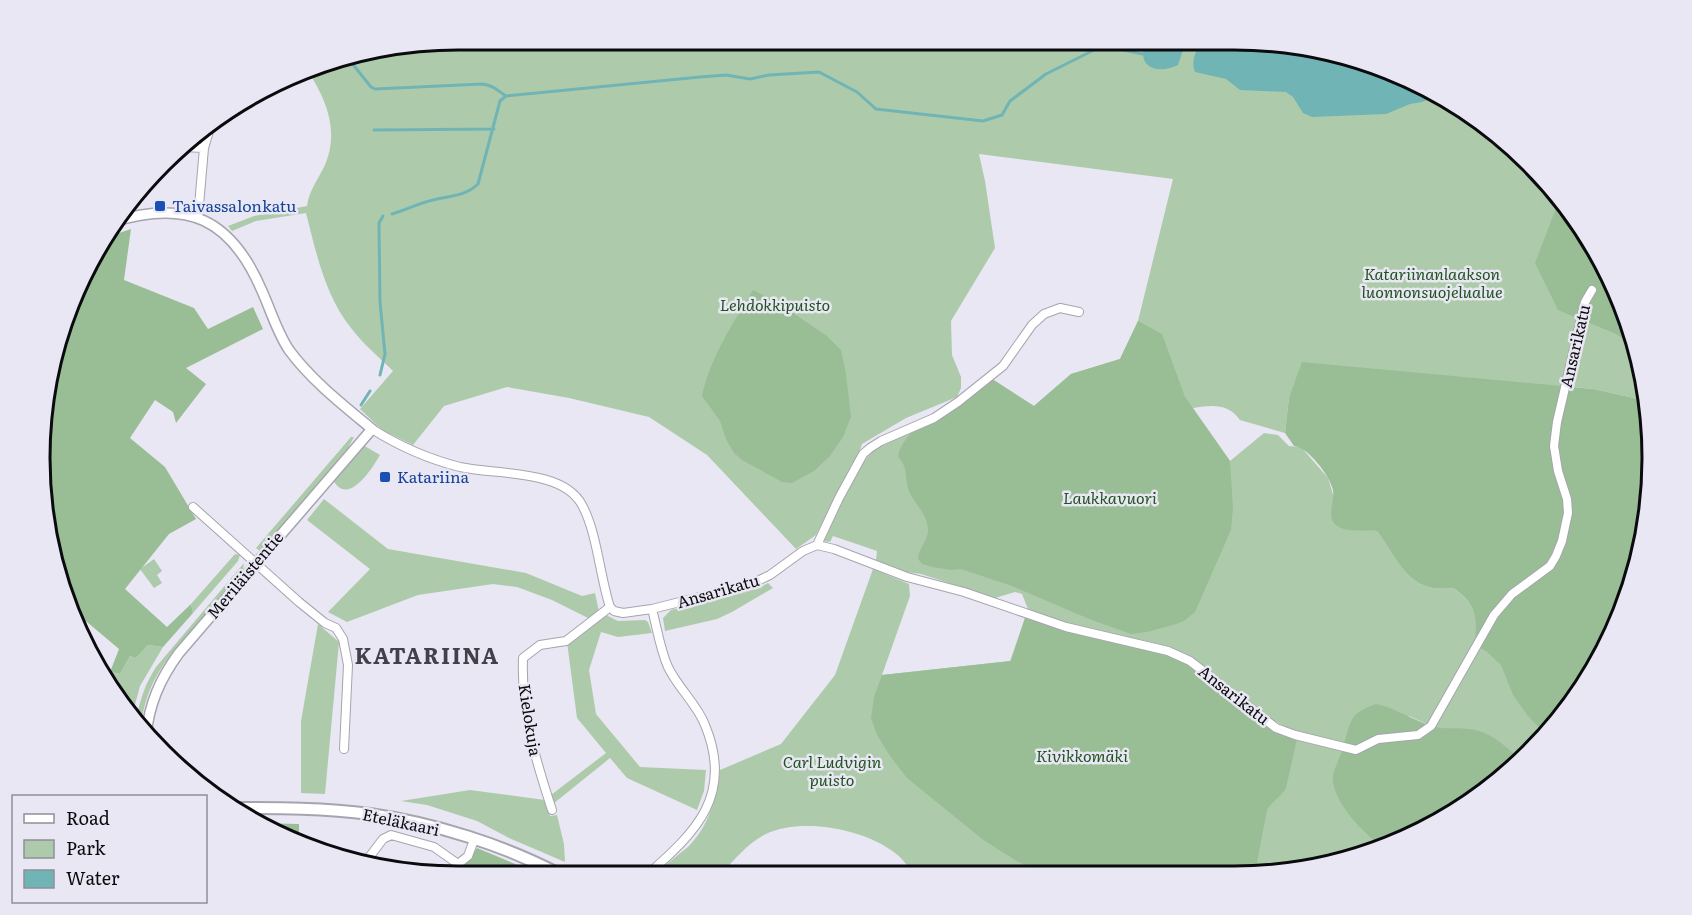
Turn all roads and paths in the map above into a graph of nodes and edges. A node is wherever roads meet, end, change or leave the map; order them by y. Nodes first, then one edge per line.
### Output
1 (208, 135) edge
2 (192, 147) edge
3 (204, 148) junction
4 (198, 217) junction
5 (127, 218) edge
6 (1592, 290) dead end
7 (1078, 312) dead end
8 (372, 429) junction
9 (193, 507) dead end
10 (817, 545) junction
11 (255, 564) junction
12 (610, 607) junction
13 (652, 609) junction
14 (148, 724) edge
15 (344, 749) dead end
16 (248, 808) edge
17 (552, 810) dead end
18 (474, 840) junction
19 (370, 856) edge
20 (543, 866) edge
21 (657, 866) edge

1 - 3 street
2 - 3 street
3 - 4 street
4 - 5 street
4 - 8 street
6 - 10 street, Ansarikatu
7 - 10 street
8 - 11 street, Meriläistentie
8 - 12 street
9 - 11 street
10 - 13 street, Ansarikatu
11 - 14 street, Meriläistentie
11 - 15 street
12 - 13 street, Ansarikatu
12 - 17 street, Kielokuja
13 - 21 street
16 - 18 main road, Eteläkaari
18 - 19 street
18 - 20 main road, Eteläkaari

